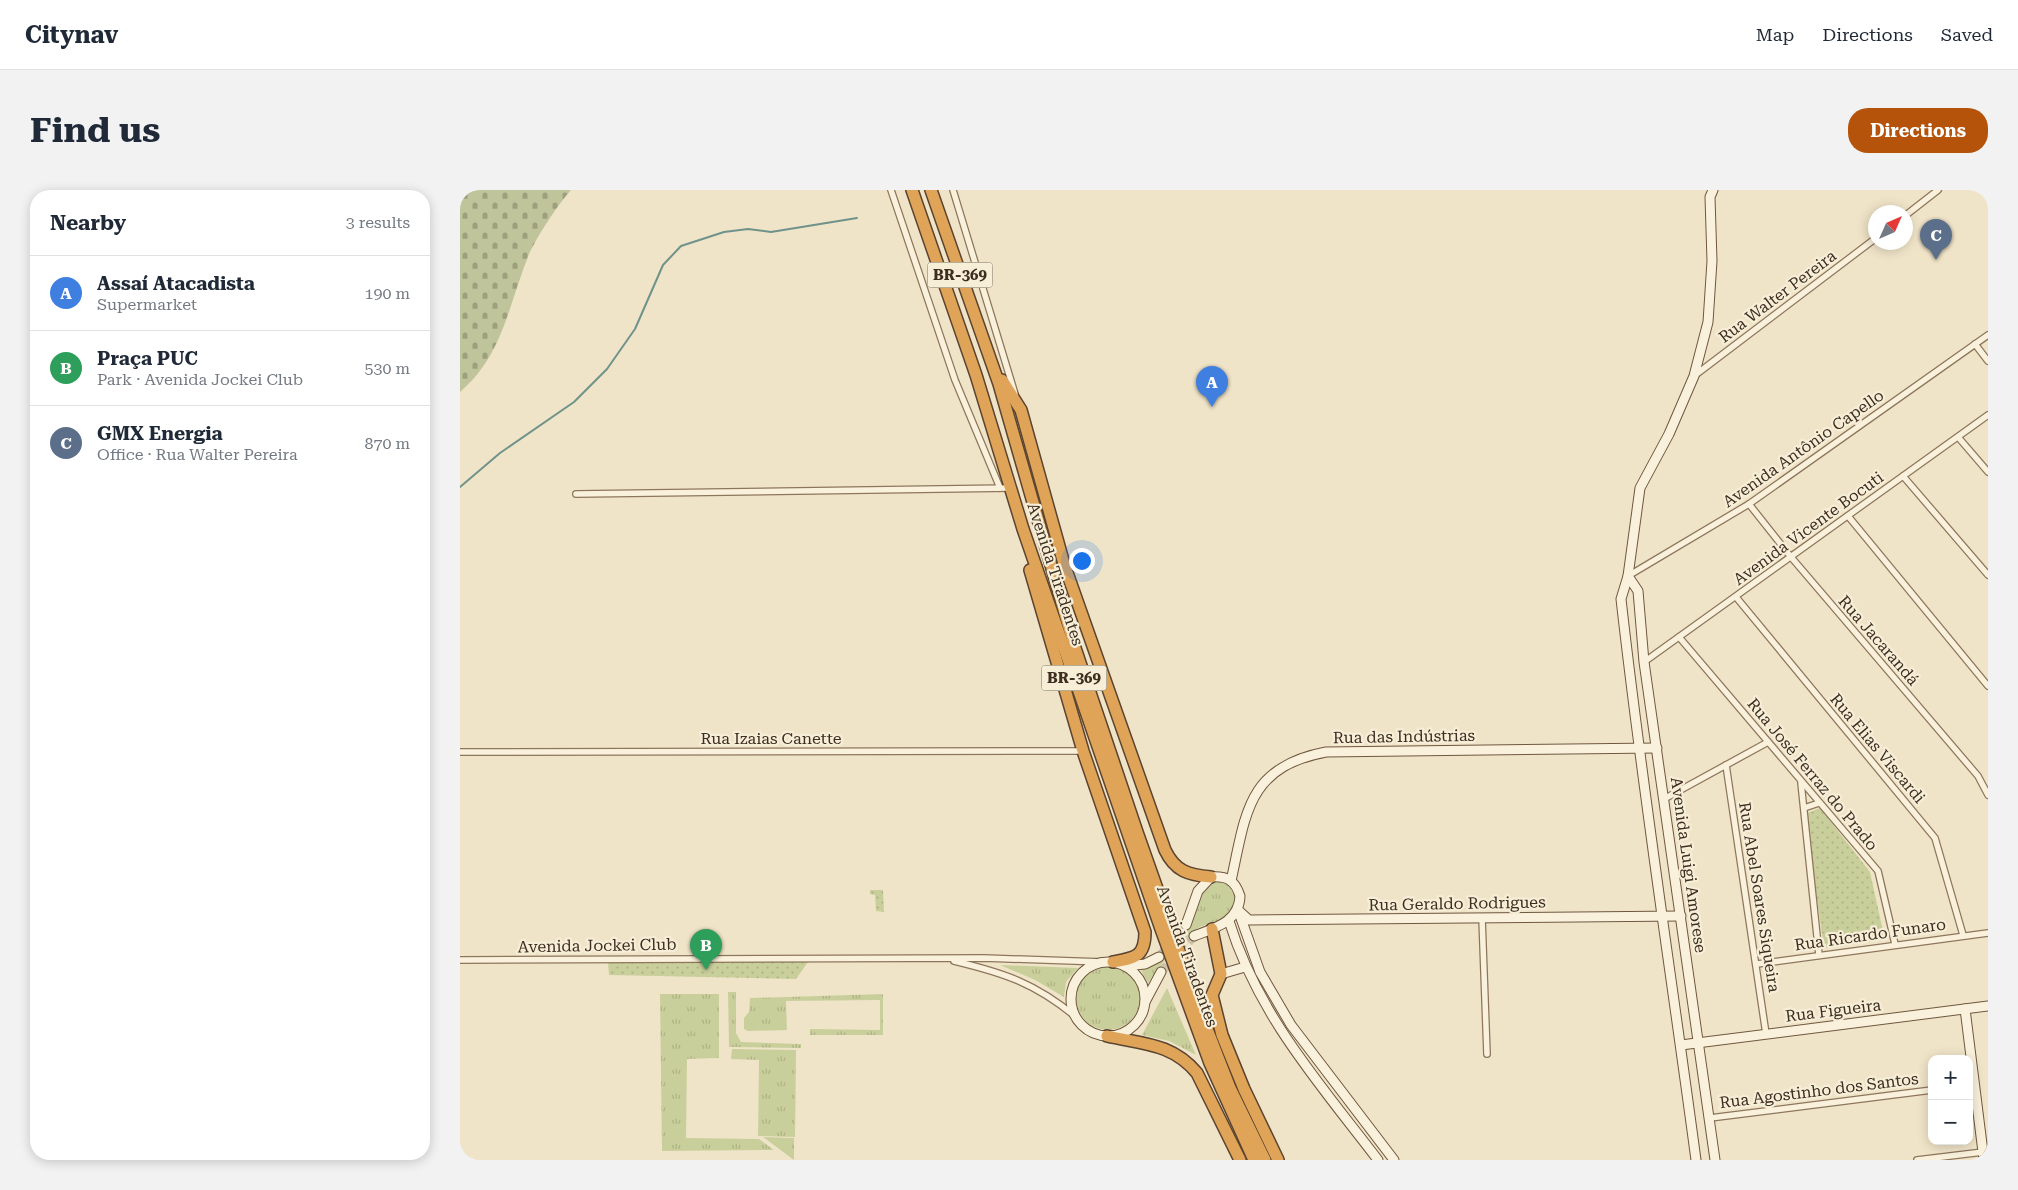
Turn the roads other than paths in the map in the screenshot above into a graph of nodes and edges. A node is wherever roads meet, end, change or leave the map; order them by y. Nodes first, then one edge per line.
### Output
1 (891, 190) edge
2 (912, 190) edge
3 (931, 190) edge
4 (953, 190) edge
5 (1938, 190) edge
6 (1712, 194) edge
7 (1913, 210) edge
8 (1868, 244) edge
9 (1988, 335) edge
10 (1975, 344) junction
11 (989, 359) junction
12 (1988, 361) edge
13 (1694, 376) junction
14 (1020, 410) junction
15 (1988, 416) edge
16 (1958, 437) junction
17 (1988, 472) edge
18 (1903, 476) junction
19 (1000, 488) junction
20 (1012, 488) junction
21 (576, 494) dead end
22 (1749, 504) junction
23 (1848, 516) junction
24 (1023, 529) junction
25 (1790, 557) junction
26 (1064, 564) junction
27 (1988, 575) edge
28 (1628, 576) junction
29 (1736, 597) junction
30 (1679, 638) junction
31 (1074, 645) junction
32 (1644, 662) junction
33 (1988, 686) edge
34 (1768, 742) junction
35 (1637, 748) junction
36 (1657, 748) junction
37 (1083, 751) junction
38 (460, 752) edge
39 (1726, 765) junction
40 (1801, 782) junction
41 (1988, 795) edge
42 (1664, 799) junction
43 (1819, 803) junction
44 (1804, 808) junction
45 (1211, 877) junction
46 (1231, 881) junction
47 (1238, 910) junction
48 (1663, 916) junction
49 (1681, 916) junction
50 (1482, 918) junction
51 (1229, 922) junction
52 (1186, 925) tunnel mouth
53 (1212, 929) junction
54 (1988, 933) edge
55 (1963, 935) junction
56 (1194, 936) tunnel mouth
57 (1896, 944) junction
58 (1819, 954) junction
59 (1159, 957) tunnel mouth
60 (945, 959) junction
61 (460, 960) edge
62 (1108, 962) junction
63 (1757, 964) junction
64 (1125, 966) junction
65 (1245, 967) junction
66 (1161, 972) tunnel mouth
67 (1221, 974) junction
68 (1145, 1003) junction
69 (1988, 1006) edge
70 (1964, 1009) junction
71 (1076, 1017) junction
72 (1297, 1033) junction
73 (1766, 1034) junction
74 (1283, 1035) junction
75 (1106, 1036) junction
76 (1699, 1042) junction
77 (1681, 1045) junction
78 (1487, 1054) dead end
79 (1969, 1055) edge
80 (1928, 1091) edge
81 (1973, 1091) edge
82 (1710, 1118) junction
83 (1983, 1156) edge
84 (1240, 1160) edge
85 (1254, 1160) edge
86 (1265, 1160) edge
87 (1278, 1160) edge
88 (1378, 1160) edge
89 (1394, 1160) edge
90 (1696, 1160) edge
91 (1715, 1160) edge
92 (1919, 1160) edge

1 - 19 street
2 - 20 highway, Avenida Tiradentes / BR-369
3 - 11 highway, Avenida Tiradentes / BR-369
4 - 14 street
5 - 7 street
6 - 13 street, Avenida Luigi Amorese
8 - 13 street, Rua Walter Pereira
9 - 10 street, Avenida Antônio Capello
10 - 12 street
10 - 22 street, Avenida Antônio Capello
11 - 14 highway
11 - 31 highway, Avenida Tiradentes / BR-369
13 - 28 street, Avenida Luigi Amorese
14 - 26 highway
15 - 16 street, Avenida Vicente Bocuti
16 - 17 street
16 - 18 street, Avenida Vicente Bocuti
18 - 23 street, Avenida Vicente Bocuti
18 - 27 street
19 - 20 street
19 - 21 street
20 - 24 highway, Avenida Tiradentes / BR-369
22 - 25 street, Rua Jacarandá
22 - 28 street, Avenida Antônio Capello
23 - 25 street, Avenida Vicente Bocuti
23 - 33 street
24 - 37 highway
24 - 85 highway, Avenida Tiradentes / BR-369
25 - 29 street, Avenida Vicente Bocuti
25 - 41 street, Rua Jacarandá
26 - 31 highway
26 - 45 highway
28 - 32 street, Avenida Luigi Amorese
28 - 35 street, Avenida Luigi Amorese
29 - 30 street, Avenida Vicente Bocuti
29 - 55 street, Rua Elias Viscardi
30 - 32 street, Avenida Vicente Bocuti
30 - 34 street, Rua José Ferraz do Prado
31 - 86 highway, Avenida Tiradentes / BR-369
32 - 36 street, Avenida Luigi Amorese
34 - 39 street
34 - 40 street, Rua José Ferraz do Prado
35 - 36 street, Rua das Indústrias
35 - 46 street, Rua das Indústrias
35 - 48 street, Avenida Luigi Amorese
36 - 42 street, Avenida Luigi Amorese
37 - 38 street, Rua Izaias Canette
37 - 62 highway
39 - 42 street
39 - 63 street, Rua Abel Soares Siqueira
40 - 43 street, Rua José Ferraz do Prado
40 - 44 street
42 - 49 street, Avenida Luigi Amorese
43 - 44 street
43 - 57 street, Rua José Ferraz do Prado
44 - 58 street
45 - 46 street
45 - 52 street
46 - 47 street
47 - 50 street, Rua Geraldo Rodrigues
47 - 51 street
47 - 72 street
48 - 49 street, Rua Geraldo Rodrigues
48 - 50 street, Rua Geraldo Rodrigues
48 - 77 street, Avenida Luigi Amorese
49 - 76 street, Avenida Luigi Amorese
50 - 78 street
51 - 53 street
51 - 65 street
53 - 56 street
53 - 67 highway
54 - 55 street, Rua Ricardo Funaro
55 - 57 street, Rua Ricardo Funaro
57 - 58 street, Rua Ricardo Funaro
58 - 63 street, Rua Ricardo Funaro
59 - 64 street
60 - 61 street, Avenida Jockei Club
60 - 62 street, Avenida Jockei Club
60 - 71 street, Avenida Jockei Club
62 - 64 street
62 - 71 street
63 - 73 street, Rua Abel Soares Siqueira
64 - 68 street
65 - 67 street
65 - 74 street
66 - 68 street
67 - 87 highway
68 - 75 street
69 - 70 street, Rua Figueira
70 - 73 street, Rua Figueira
70 - 79 street
71 - 75 street
72 - 74 street
72 - 89 street
73 - 76 street, Rua Figueira
74 - 88 street
75 - 84 highway
76 - 77 street, Rua Figueira
76 - 82 street, Avenida Luigi Amorese
77 - 90 street, Avenida Luigi Amorese
80 - 82 street, Rua Agostinho dos Santos
81 - 83 street
82 - 91 street, Avenida Luigi Amorese
83 - 92 street

